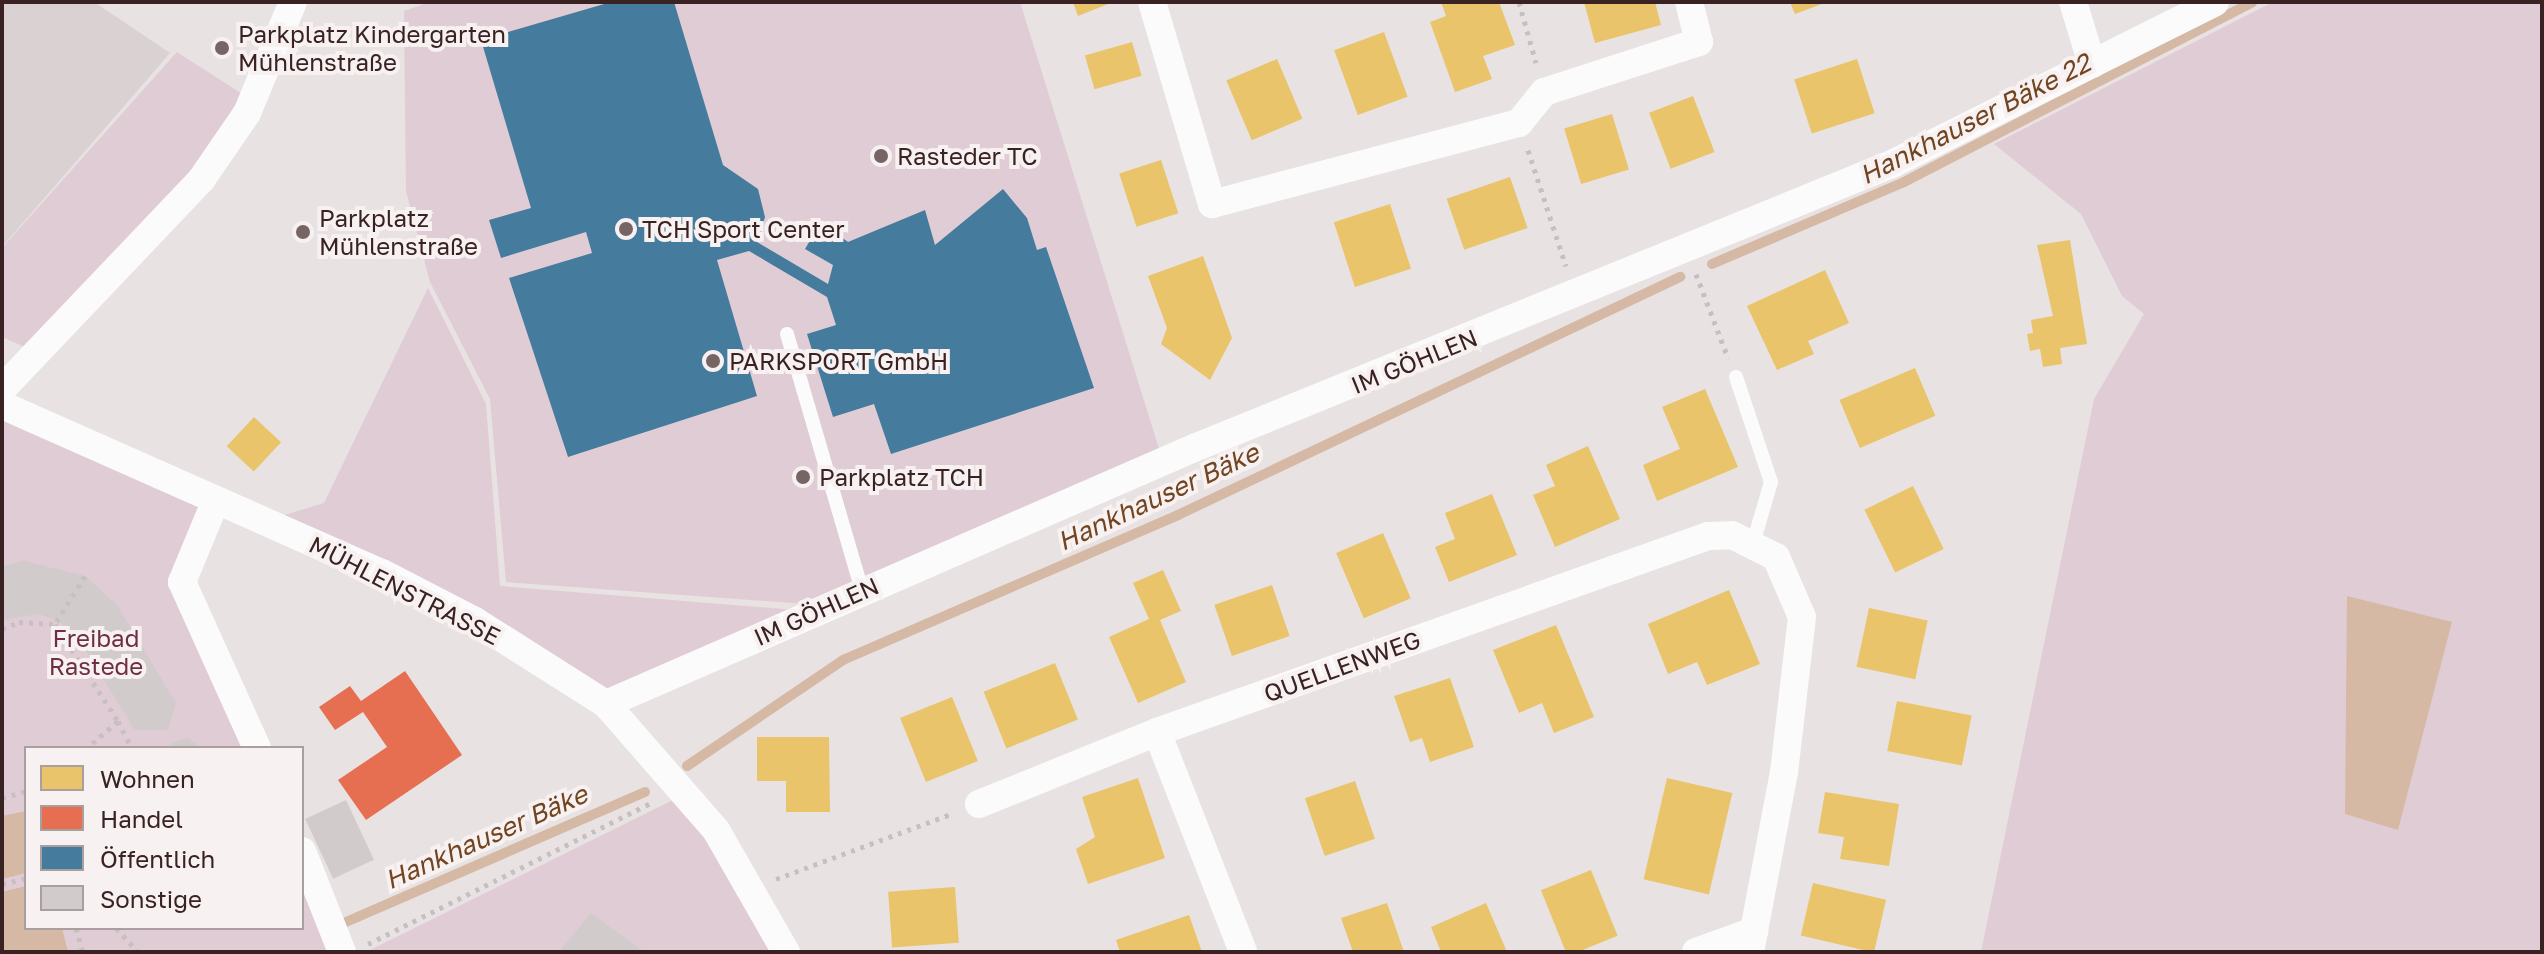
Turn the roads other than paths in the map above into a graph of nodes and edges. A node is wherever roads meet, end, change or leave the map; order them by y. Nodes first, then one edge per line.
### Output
1 (293, 2) edge
2 (1152, 2) edge
3 (1689, 2) edge
4 (2073, 2) edge
5 (2215, 2) edge
6 (2092, 64) junction
7 (787, 334) dead end
8 (1736, 377) road end
9 (2, 389) edge
10 (2, 405) edge
11 (216, 500) junction
12 (1754, 540) junction
13 (862, 590) junction
14 (606, 704) junction
15 (1157, 732) junction
16 (256, 746) edge
17 (979, 804) road end
18 (304, 856) edge
19 (1752, 941) edge
20 (342, 952) edge
21 (786, 952) edge
22 (1243, 952) edge
23 (1696, 952) edge

1 - 9 street
2 - 3 street
4 - 6 street
5 - 6 street, IM GÖHLEN
6 - 13 street, IM GÖHLEN
7 - 13 lane
8 - 12 lane
10 - 11 street, MÜHLENSTRASSE
11 - 14 street, MÜHLENSTRASSE
11 - 16 street
12 - 15 street, QUELLENWEG
12 - 19 street
13 - 14 street, IM GÖHLEN
14 - 21 street, MÜHLENSTRASSE
15 - 17 street, QUELLENWEG
15 - 22 street
18 - 20 street
19 - 23 street

